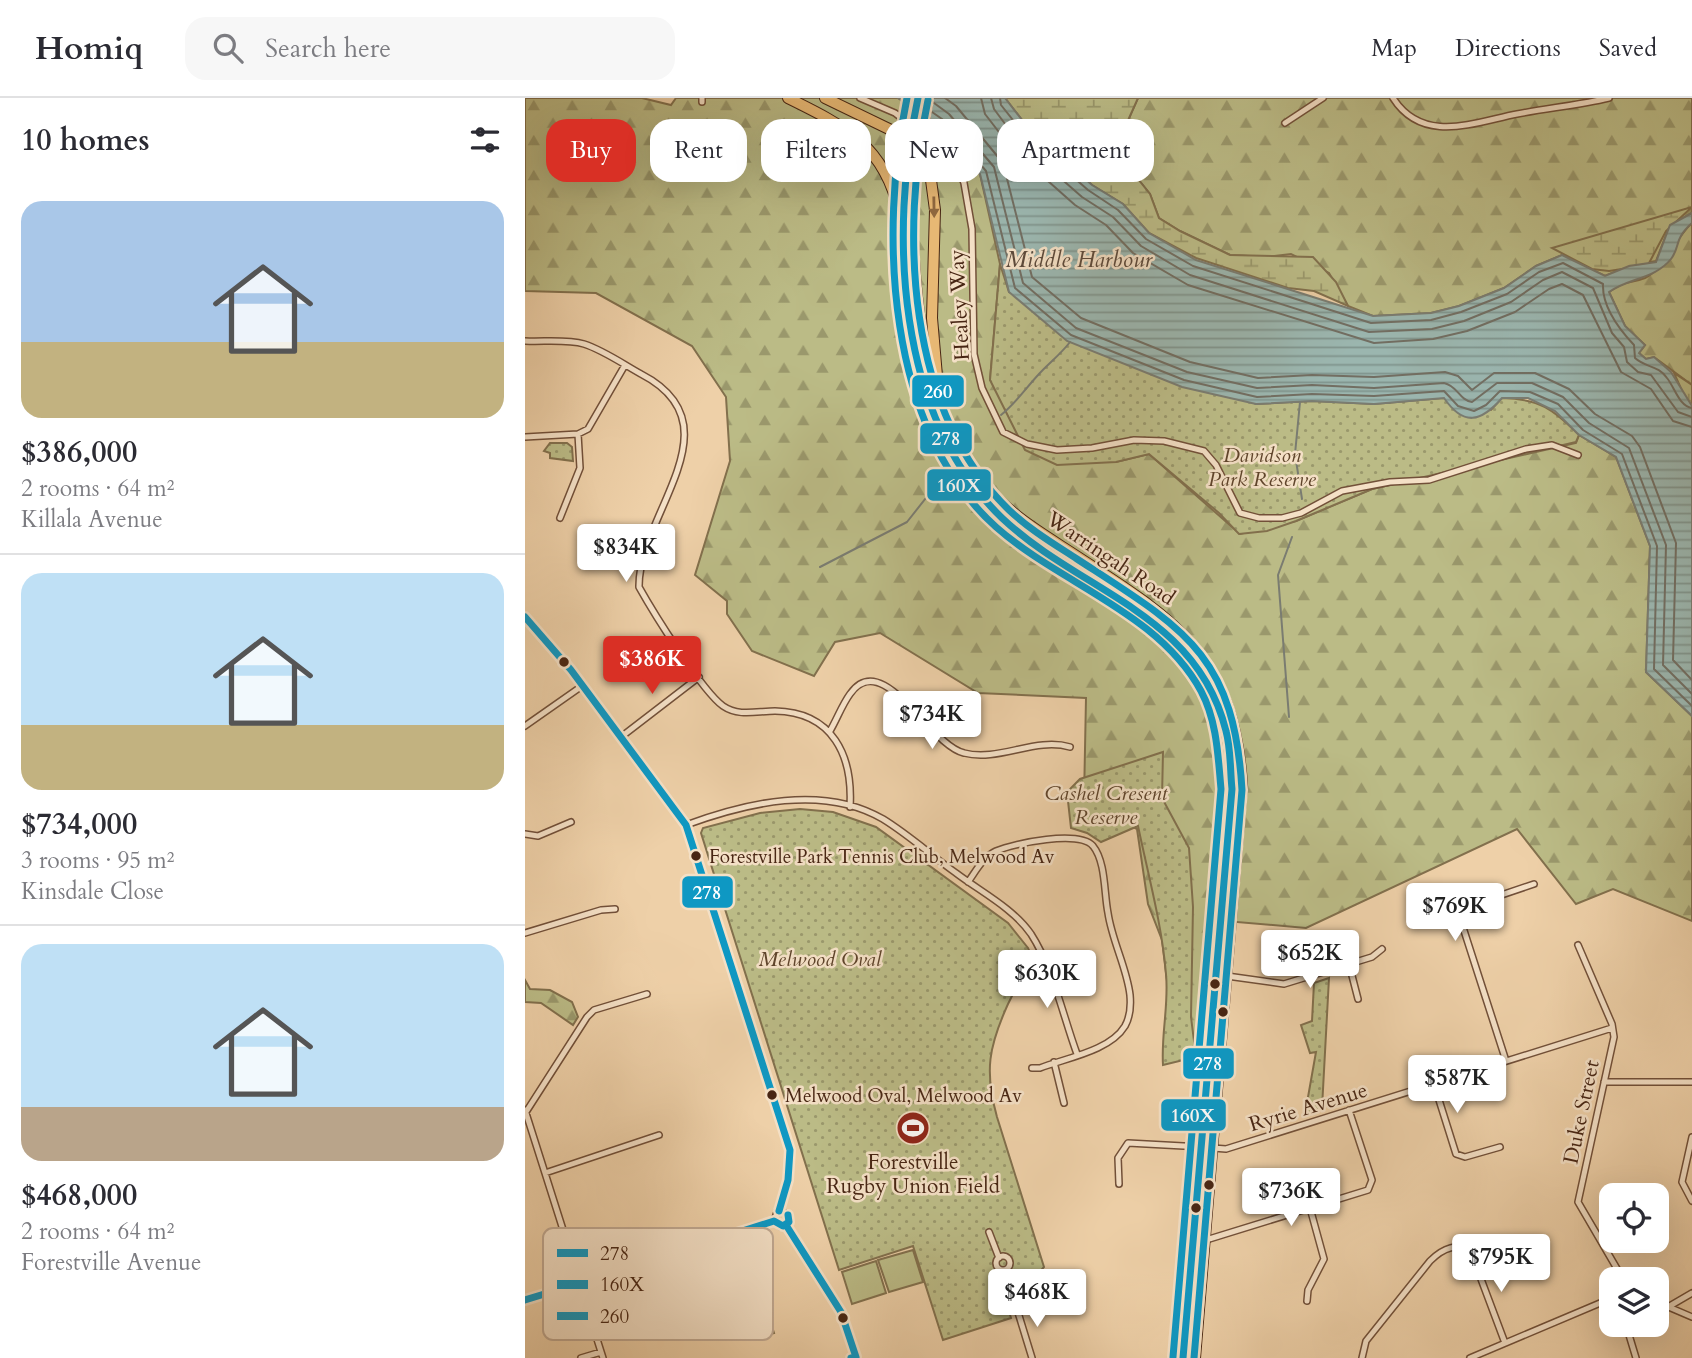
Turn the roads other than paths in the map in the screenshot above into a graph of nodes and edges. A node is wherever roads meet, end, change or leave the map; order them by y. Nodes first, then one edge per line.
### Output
1 (787, 98) edge
2 (825, 98) edge
3 (860, 98) edge
4 (918, 98) edge
5 (928, 98) edge
6 (1323, 98) edge
7 (1393, 98) edge
8 (1609, 98) edge
9 (1285, 123) dead end
10 (908, 188) junction
11 (904, 237) junction
12 (525, 341) edge
13 (625, 365) junction
14 (940, 401) junction
15 (578, 434) junction
16 (525, 437) edge
17 (1578, 455) dead end
18 (560, 518) dead end
19 (526, 619) edge
20 (699, 677) junction
21 (582, 686) junction
22 (525, 726) edge
23 (829, 732) junction
24 (621, 737) junction
25 (1070, 747) dead end
26 (849, 807) junction
27 (571, 822) dead end
28 (686, 825) junction
29 (525, 834) edge
30 (968, 882) junction
31 (1534, 884) dead end
32 (615, 909) dead end
33 (525, 933) edge
34 (1577, 945) dead end
35 (1382, 949) dead end
36 (1349, 964) junction
37 (1216, 974) junction
38 (1227, 976) junction
39 (647, 994) dead end
40 (1358, 999) dead end
41 (1612, 1028) junction
42 (1077, 1054) junction
43 (1506, 1061) junction
44 (1054, 1062) junction
45 (1032, 1068) dead end
46 (1604, 1082) junction
47 (1692, 1082) edge
48 (1434, 1084) junction
49 (1064, 1103) dead end
50 (1349, 1110) junction
51 (525, 1111) edge
52 (533, 1134) junction
53 (525, 1135) edge
54 (659, 1135) dead end
55 (1692, 1137) edge
56 (1202, 1147) junction
57 (1500, 1147) dead end
58 (1213, 1148) junction
59 (545, 1173) junction
60 (1119, 1184) dead end
61 (1692, 1201) edge
62 (1310, 1208) junction
63 (779, 1211) junction
64 (774, 1221) junction
65 (786, 1225) junction
66 (562, 1228) edge
67 (752, 1228) edge
68 (989, 1232) dead end
69 (1206, 1240) junction
70 (999, 1258) junction
71 (1616, 1267) edge
72 (1005, 1270) junction
73 (1692, 1293) edge
74 (543, 1294) edge
75 (525, 1300) edge
76 (1307, 1301) dead end
77 (1599, 1303) edge
78 (1669, 1306) edge
79 (1669, 1307) edge
80 (1692, 1317) edge
81 (1630, 1337) edge
82 (1505, 1343) junction
83 (602, 1355) edge
84 (581, 1358) edge
85 (855, 1358) edge
86 (1032, 1358) edge
87 (1183, 1358) edge
88 (1195, 1358) edge
89 (1362, 1358) edge
90 (1471, 1358) edge
91 (1636, 1358) edge

1 - 11 highway
2 -> 14 highway
3 - 17 street, Healey Way
4 - 10 highway, Warringah Road, bridge
5 - 10 highway, Warringah Road, bridge
6 - 9 street
7 - 8 street
10 - 11 highway, Warringah Road
10 - 14 highway, Warringah Road
11 - 37 highway, Warringah Road
12 - 13 street
13 - 15 street
13 - 20 street
14 - 38 highway, Warringah Road
15 - 16 street
15 - 18 street
19 - 21 street
20 - 23 street
20 - 24 street
21 - 22 street
21 - 24 street
23 - 25 street
23 - 26 street
24 - 28 street
26 - 28 street
26 - 30 street
27 - 29 street
28 - 63 street
30 - 42 street
30 - 42 street
31 - 43 street
32 - 33 street
34 - 41 street, Duke Street
35 - 36 street
36 - 38 street
36 - 40 street
37 - 38 highway
37 - 56 highway, Warringah Road
38 - 58 highway, Warringah Road
39 - 51 street
41 - 43 street, Ryrie Avenue
41 - 46 street, Duke Street
42 - 44 street
43 - 48 street, Ryrie Avenue
44 - 45 street
44 - 49 street
46 - 47 street
46 - 71 street, Duke Street
48 - 50 street, Ryrie Avenue
48 - 57 street
50 - 58 street, Ryrie Avenue
50 - 62 street
51 - 52 street
52 - 53 street
52 - 59 street
54 - 59 street
55 - 61 street
56 - 58 highway
56 - 60 street
56 - 87 highway, Warringah Road
58 - 69 highway, Warringah Road
59 - 66 street
62 - 69 street
62 - 76 street
63 - 64 street
63 - 65 street
64 - 65 street
64 - 67 street
65 - 85 street
68 - 70 street
69 - 88 highway, Warringah Road
70 - 72 street
70 - 72 street
72 - 86 street
73 - 78 street
74 - 75 street
77 - 82 street
79 - 80 street
81 - 91 street
82 - 89 street
82 - 90 street
83 - 84 street

